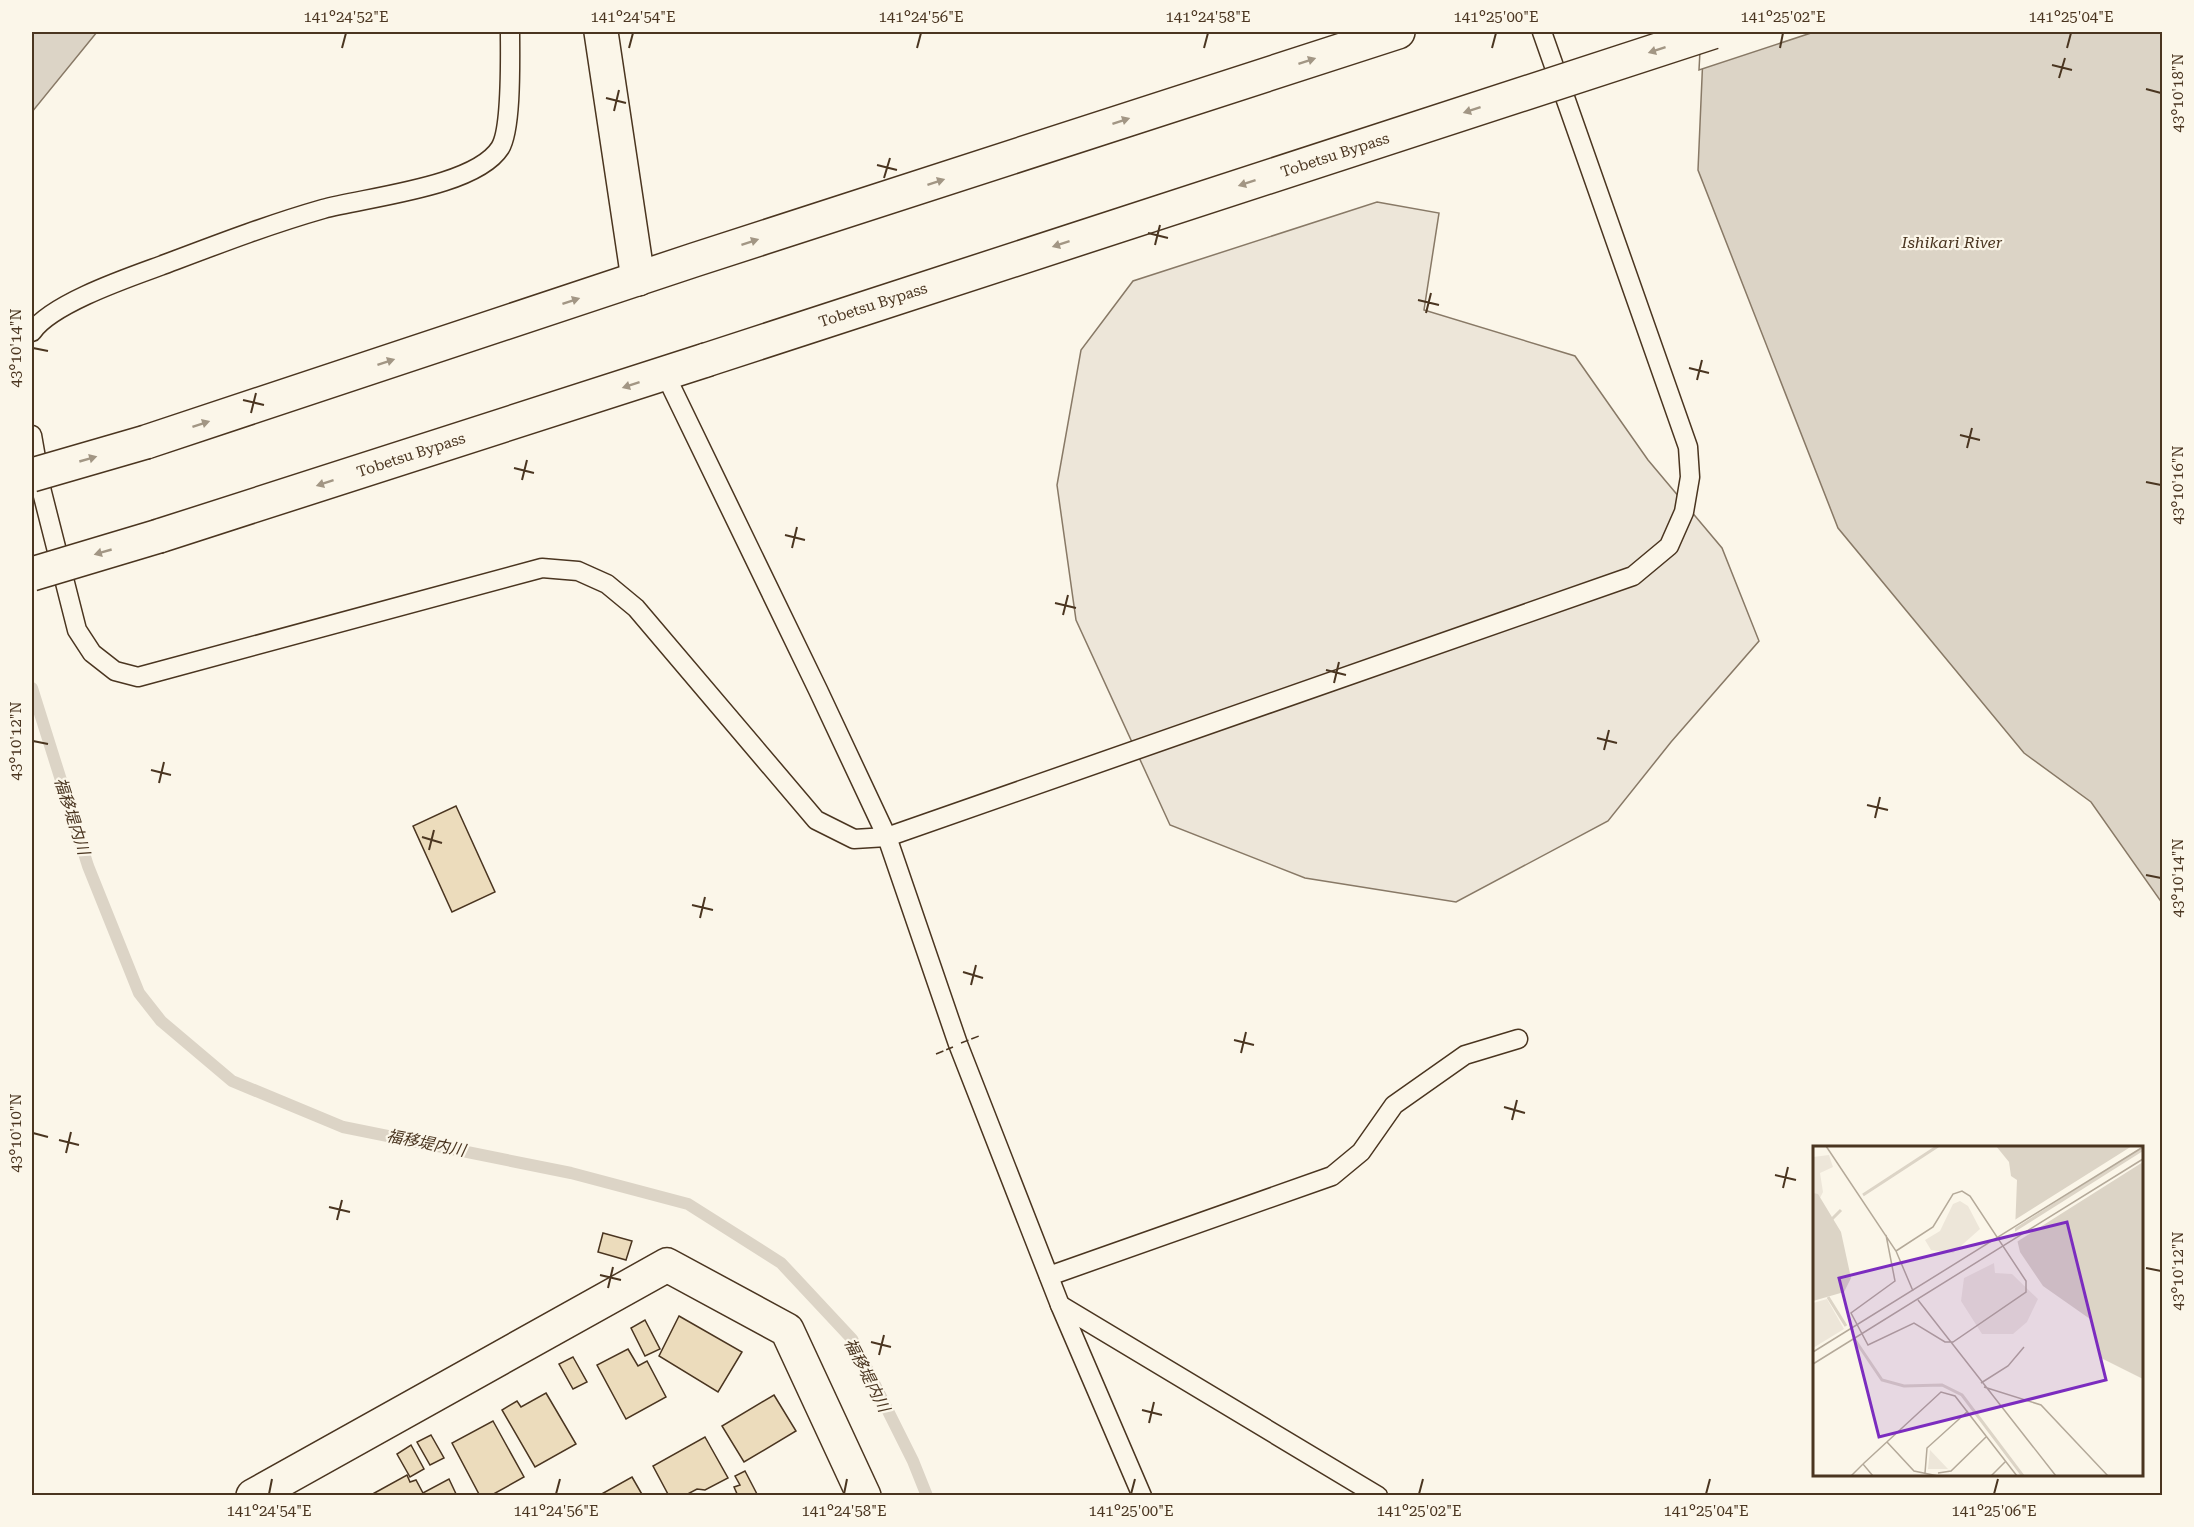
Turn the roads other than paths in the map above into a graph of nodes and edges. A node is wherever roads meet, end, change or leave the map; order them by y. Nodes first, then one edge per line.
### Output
1 (510, 32) edge
2 (601, 32) edge
3 (1398, 32) edge
4 (1542, 32) edge
5 (1713, 32) edge
6 (638, 279) junction
7 (32, 332) edge
8 (665, 374) junction
9 (32, 435) edge
10 (32, 475) edge
11 (32, 573) edge
12 (886, 837) junction
13 (1518, 1040) dead end
14 (1049, 1276) junction
15 (1060, 1305) junction
16 (253, 1496) edge
17 (864, 1496) edge
18 (1142, 1496) edge
19 (1378, 1496) edge

1 - 7 lane
2 - 6 main road
6 -> 3 main road
4 - 12 lane
5 -> 8 main road, Tobetsu Bypass, bridge
10 -> 6 main road, bridge
8 -> 11 main road, Tobetsu Bypass, bridge
8 - 12 lane
9 - 12 lane
12 - 14 lane
13 - 14 lane
14 - 15 lane
15 - 18 lane
15 - 19 lane
16 - 17 main road

